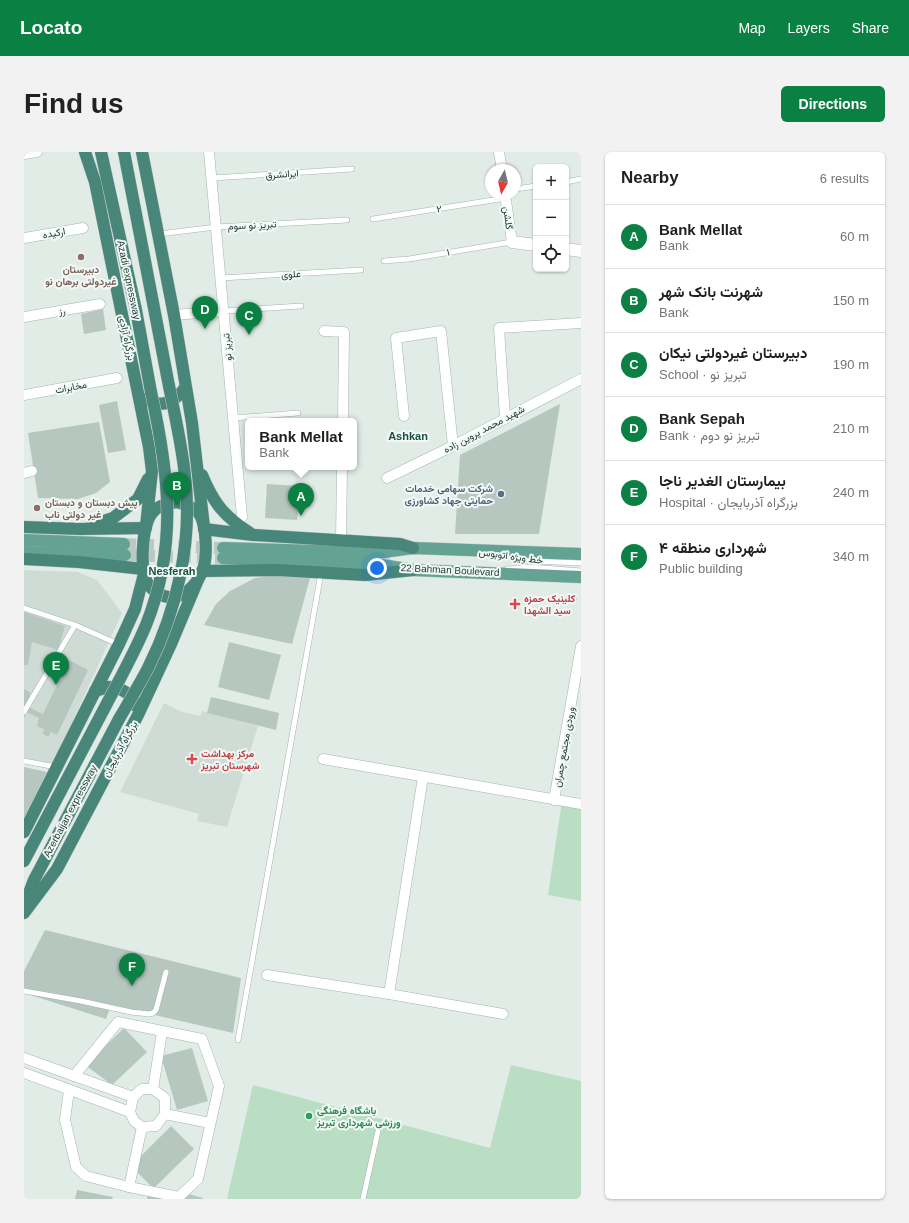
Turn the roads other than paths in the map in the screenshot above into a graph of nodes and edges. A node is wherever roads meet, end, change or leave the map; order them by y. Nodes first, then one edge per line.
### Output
1 (37, 152) edge
2 (85, 152) edge
3 (101, 152) edge
4 (124, 152) edge
5 (142, 152) edge
6 (209, 152) edge
7 (499, 152) edge
8 (24, 154) edge
9 (501, 164) edge
10 (352, 169) dead end
11 (212, 178) junction
12 (581, 179) edge
13 (569, 181) edge
14 (533, 186) edge
15 (521, 188) edge
16 (485, 199) edge
17 (506, 200) edge
18 (373, 219) dead end
19 (347, 220) dead end
20 (216, 227) junction
21 (83, 228) dead end
22 (158, 234) junction
23 (24, 238) edge
24 (512, 242) junction
25 (533, 245) edge
26 (569, 249) edge
27 (581, 251) edge
28 (384, 262) dead end
29 (361, 270) dead end
30 (221, 278) junction
31 (100, 304) dead end
32 (301, 306) dead end
33 (224, 311) junction
34 (174, 315) junction
35 (24, 317) edge
36 (581, 323) edge
37 (324, 331) dead end
38 (117, 378) dead end
39 (581, 379) edge
40 (186, 388) junction
41 (24, 395) edge
42 (139, 396) junction
43 (298, 413) dead end
44 (404, 416) dead end
45 (233, 418) junction
46 (343, 418) edge
47 (505, 418) junction
48 (453, 446) junction
49 (197, 462) junction
50 (342, 470) edge
51 (152, 471) junction
52 (387, 478) dead end
53 (242, 517) dead end
54 (24, 527) edge
55 (146, 527) junction
56 (204, 528) junction
57 (80, 529) junction
58 (253, 535) junction
59 (24, 540) edge
60 (340, 541) junction
61 (414, 548) junction
62 (466, 550) junction
63 (24, 552) edge
64 (581, 554) edge
65 (24, 559) edge
66 (581, 563) edge
67 (413, 570) junction
68 (464, 571) junction
69 (581, 571) edge
70 (144, 572) junction
71 (201, 573) junction
72 (321, 573) junction
73 (581, 577) edge
74 (24, 608) edge
75 (75, 625) junction
76 (119, 644) junction
77 (581, 646) edge
78 (95, 691) junction
79 (104, 710) joint
80 (24, 712) edge
81 (138, 715) junction
82 (119, 719) joint
83 (323, 759) dead end
84 (24, 761) edge
85 (57, 767) junction
86 (423, 777) junction
87 (554, 800) junction
88 (581, 804) edge
89 (24, 832) edge
90 (24, 861) edge
91 (24, 906) edge
92 (24, 913) edge
93 (166, 972) dead end
94 (267, 975) dead end
95 (24, 990) edge
96 (389, 994) junction
97 (503, 1014) dead end
98 (162, 1032) junction
99 (238, 1040) dead end
100 (24, 1058) edge
101 (24, 1073) edge
102 (74, 1076) junction
103 (69, 1090) junction
104 (153, 1090) junction
105 (133, 1097) junction
106 (130, 1112) junction
107 (165, 1114) junction
108 (210, 1123) junction
109 (142, 1128) junction
110 (378, 1131) dead end
111 (129, 1187) junction
112 (363, 1199) edge

1 - 8 street
2 - 42 highway, بزرگراه آزادی
3 - 79 highway, Azadi expressway, bridge
4 - 82 highway, Azadi expressway, bridge
5 - 22 highway
6 - 11 street, تبریز نو
7 - 9 street
10 - 11 lane, ایرانشرق
11 - 20 street, تبریز نو
12 - 13 lane
14 - 15 lane
16 - 18 lane, ۲
17 - 24 street, گلشن
19 - 20 lane, تبریز نو سوم
20 - 22 lane, تبریز نو سوم
20 - 30 street, تبریز نو
21 - 23 street, ارکیده
22 - 34 highway
24 - 25 street, گلشن
24 - 28 lane, ۱
26 - 27 street
29 - 30 lane, علوی
30 - 33 street, تبریز نو
31 - 35 street, رز
32 - 33 lane
33 - 34 street
33 - 45 street, تبریز نو
34 - 40 highway
36 - 47 street
37 - 46 street
38 - 41 street, مخابرات
39 - 47 street, شهید محمد پروین زاده
40 - 42 highway
40 - 49 highway
42 - 51 highway, بزرگراه آزادی
43 - 45 lane
44 - 48 street
45 - 53 street, تبریز نو
47 - 48 street, شهید محمد پروین زاده
48 - 52 street, شهید محمد پروین زاده
49 - 56 highway
49 - 58 highway
50 - 60 street
51 - 55 highway, بزرگراه آزادی
51 - 57 highway
54 - 57 highway
55 - 56 highway
55 - 57 highway
55 - 70 highway
56 - 58 highway
56 - 71 highway
58 - 60 highway
59 - 63 main road
60 - 61 highway
61 - 62 main road, 22 Bahman Boulevard
61 - 67 main road, 22 Bahman Boulevard
62 - 64 main road, 22 Bahman Boulevard
62 - 66 lane, خط ویژه اتوبوس
65 - 70 highway
67 - 68 main road, 22 Bahman Boulevard
67 - 72 highway
68 - 69 lane, خط ویژه اتوبوس
68 - 73 main road, 22 Bahman Boulevard
70 - 71 highway
70 - 76 highway
71 - 72 highway
71 - 81 highway, بزرگراه آذربایجان
72 - 99 lane
74 - 75 lane
75 - 76 lane
75 - 80 lane
76 - 78 highway
77 - 87 street, ورودی مجتمع چمران
78 - 81 highway
78 - 85 highway
79 - 90 highway, Azerbaijan expressway
81 - 92 highway, بزرگراه آذربایجان
82 - 91 highway, Azerbaijan expressway
83 - 86 street
84 - 85 lane
85 - 89 highway
86 - 87 street
86 - 96 street
87 - 88 street
93 - 95 lane
94 - 96 street
96 - 97 street
98 - 102 street
98 - 104 street
98 - 108 street
100 - 102 street
101 - 103 street
102 - 105 street
103 - 106 street
103 - 111 street
104 - 105 street
104 - 107 street
105 - 106 street
106 - 109 street
107 - 108 street
107 - 109 street
108 - 111 street
109 - 111 street
110 - 112 lane

